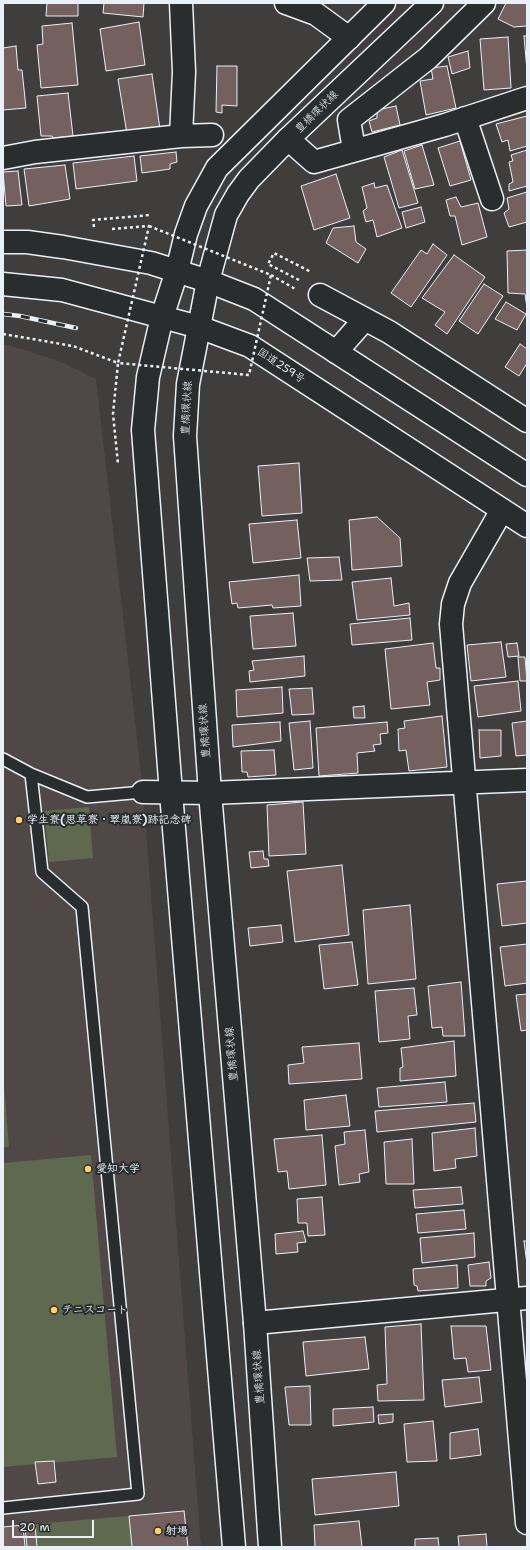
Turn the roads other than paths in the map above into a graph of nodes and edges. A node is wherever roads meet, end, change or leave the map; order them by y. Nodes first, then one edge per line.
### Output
1 (182, 3) edge
2 (286, 3) edge
3 (384, 3) edge
4 (432, 3) edge
5 (484, 3) edge
6 (319, 8) edge
7 (349, 38) junction
8 (527, 98) edge
9 (465, 118) junction
10 (212, 135) dead end
11 (182, 136) junction
12 (288, 139) junction
13 (354, 150) junction
14 (3, 158) edge
15 (492, 199) dead end
16 (3, 242) edge
17 (177, 271) junction
18 (208, 281) junction
19 (3, 284) edge
20 (320, 295) dead end
21 (162, 317) junction
22 (364, 319) junction
23 (199, 327) junction
24 (336, 352) junction
25 (527, 421) edge
26 (527, 475) edge
27 (502, 510) junction
28 (527, 526) edge
29 (3, 759) edge
30 (31, 774) junction
31 (527, 780) edge
32 (466, 782) junction
33 (144, 792) joint
34 (171, 793) junction
35 (210, 793) junction
36 (518, 1299) edge
37 (255, 1323) junction
38 (3, 1508) edge
39 (527, 1523) edge
40 (234, 1547) edge
41 (270, 1547) edge

1 - 11 main road
2 - 6 main road
3 - 7 main road
4 - 12 main road, 豊橋環状線
5 - 13 main road
6 - 7 main road
7 - 17 main road
8 - 9 main road
9 - 13 main road
9 - 15 main road
10 - 11 main road
11 - 14 main road
12 - 13 main road
12 - 18 main road, 豊橋環状線
16 - 17 main road
17 - 18 main road
17 - 21 main road
18 - 23 main road, 豊橋環状線
18 - 24 main road
19 - 21 main road, 国道259号
20 - 22 main road
21 - 23 main road, 国道259号
21 - 34 main road
22 - 24 main road
22 - 25 main road
23 - 27 main road, 国道259号
23 - 35 main road, 豊橋環状線
24 - 26 main road
27 - 28 main road, 国道259号
27 - 32 main road
29 - 30 lane
30 - 33 lane
30 - 38 lane
31 - 32 main road
32 - 35 main road
32 - 36 main road
33 - 34 main road
34 - 35 main road
34 - 40 main road
35 - 37 main road, 豊橋環状線
36 - 37 main road
36 - 39 main road
37 - 41 main road, 豊橋環状線

